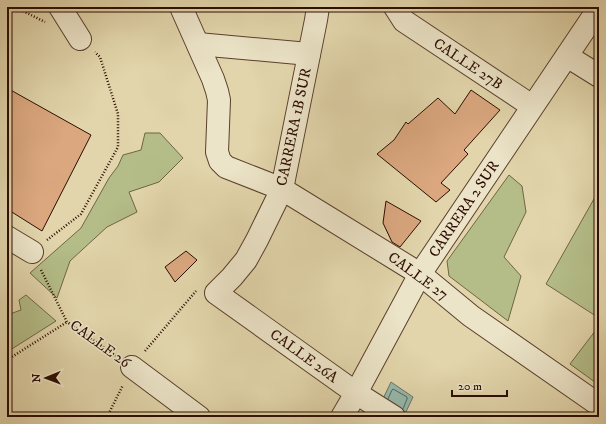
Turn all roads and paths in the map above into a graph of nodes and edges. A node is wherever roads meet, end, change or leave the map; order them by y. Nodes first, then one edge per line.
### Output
1 (60, 7) edge
2 (181, 7) edge
3 (318, 7) edge
4 (599, 8) edge
5 (400, 14) edge
6 (80, 39) joint
7 (198, 44) junction
8 (309, 54) junction
9 (567, 56) junction
10 (599, 76) edge
11 (532, 106) junction
12 (282, 189) junction
13 (7, 237) edge
14 (32, 252) junction
15 (420, 274) junction
16 (216, 293) junction
17 (67, 322) junction
18 (7, 360) edge
19 (132, 367) junction
20 (356, 393) junction
21 (599, 405) edge
22 (107, 417) edge
23 (199, 417) edge
24 (342, 417) edge
25 (394, 417) edge

1 - 6 street
2 - 7 street
3 - 8 street, CARRERA 1B SUR
4 - 9 street, CARRERA 2 SUR
5 - 11 street, CALLE 27B
6 - 14 path
7 - 8 street
7 - 12 street, CALLE 27
8 - 12 street, CARRERA 1B SUR
9 - 10 street
9 - 11 street, CARRERA 2 SUR
11 - 15 street, CARRERA 2 SUR
12 - 15 street, CALLE 27
12 - 16 street, CARRERA 1B SUR
13 - 14 street
14 - 17 path, CALLE 26
15 - 20 street, CARRERA 2 SUR
15 - 21 street, CALLE 27
16 - 19 path
16 - 20 street, CALLE 26A
17 - 18 path
17 - 19 path, CALLE 26
19 - 22 path
19 - 23 street, CALLE 26
20 - 24 street, CARRERA 2 SUR
20 - 25 street, CALLE 26A

